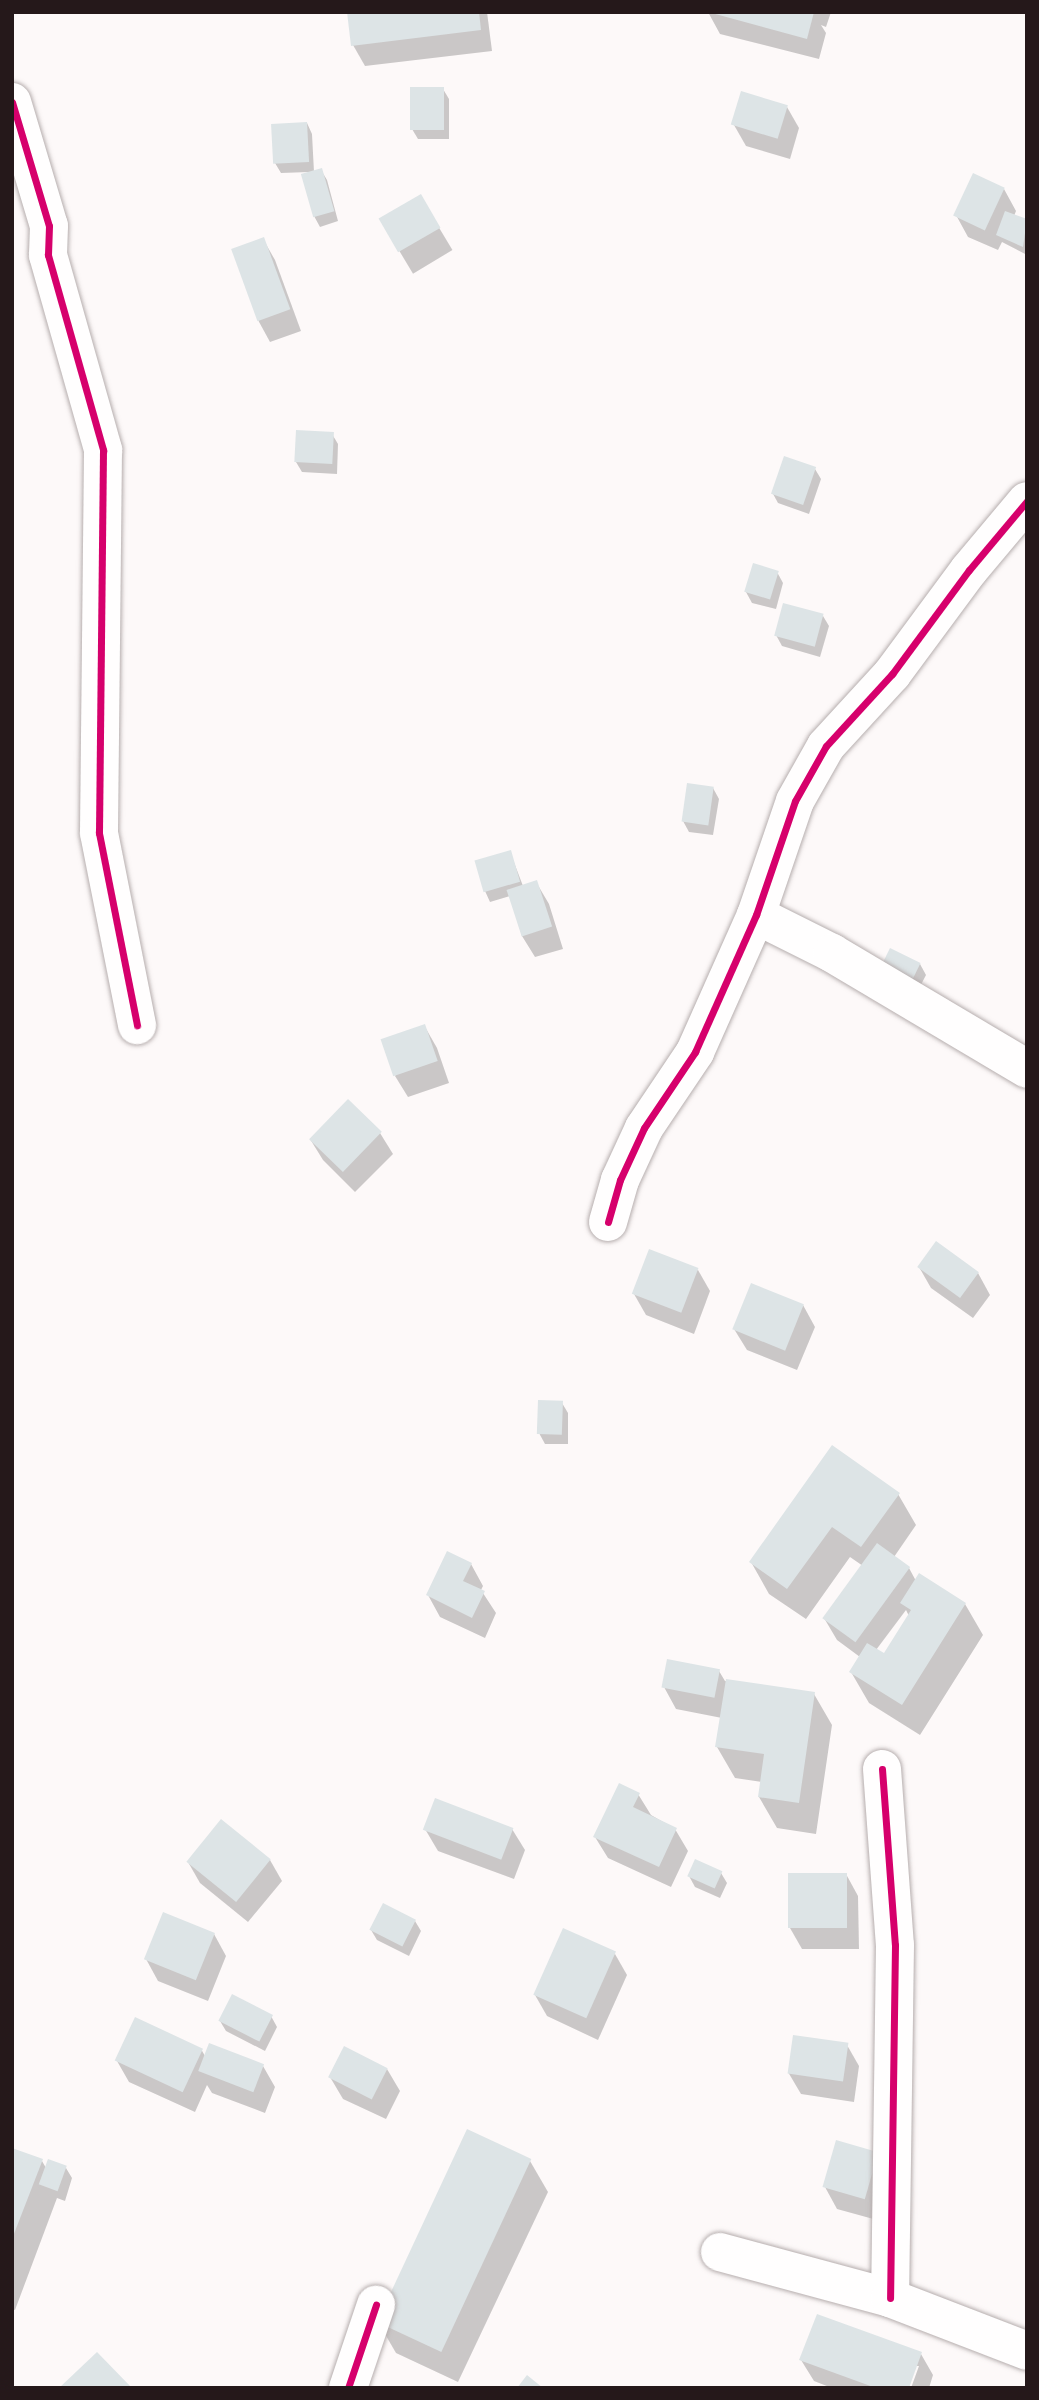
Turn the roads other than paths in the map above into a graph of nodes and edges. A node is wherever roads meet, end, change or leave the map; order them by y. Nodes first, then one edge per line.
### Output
1 (12, 102) edge
2 (1027, 501) edge
3 (756, 915) junction
4 (137, 1025) dead end
5 (1027, 1069) edge
6 (608, 1223) dead end
7 (883, 1769) dead end
8 (720, 2252) dead end
9 (890, 2298) junction
10 (376, 2305) dead end
11 (1027, 2351) edge
12 (348, 2388) edge

1 - 4 street
2 - 3 street
3 - 5 street
3 - 6 street
7 - 9 street
8 - 9 street
9 - 11 street
10 - 12 street

